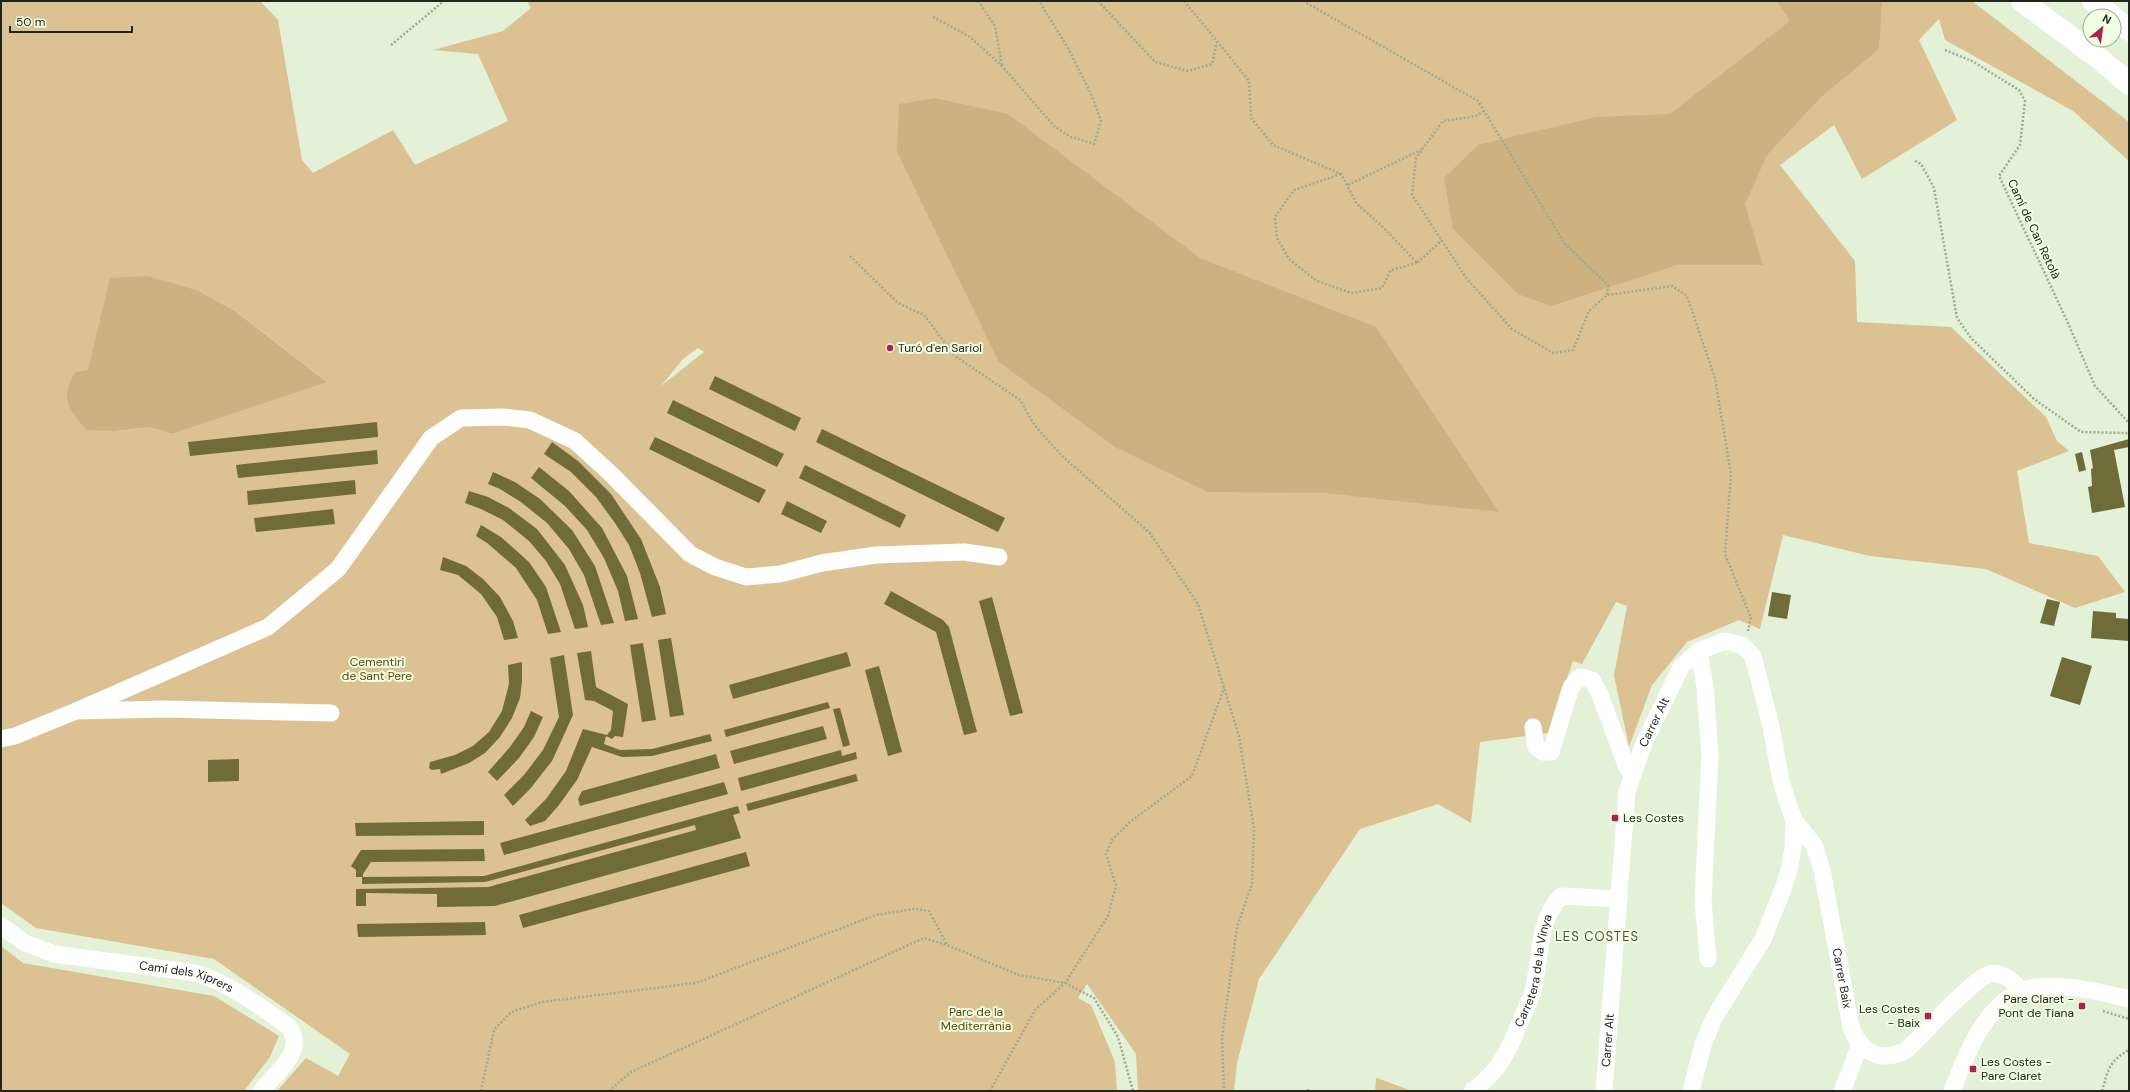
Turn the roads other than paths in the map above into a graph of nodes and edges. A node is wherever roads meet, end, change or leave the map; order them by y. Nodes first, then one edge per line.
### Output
1 (2022, 1) edge
2 (2093, 1) edge
3 (2102, 8) edge
4 (2129, 84) edge
5 (999, 557) dead end
6 (1699, 651) junction
7 (76, 711) junction
8 (331, 712) dead end
9 (1533, 727) dead end
10 (1, 739) edge
11 (1632, 775) junction
12 (1794, 820) junction
13 (1790, 867) junction
14 (1822, 870) junction
15 (1619, 899) junction
16 (1, 926) edge
17 (1708, 959) dead end
18 (2022, 990) junction
19 (2124, 998) edge
20 (1860, 1044) junction
21 (260, 1091) edge
22 (1472, 1091) edge
23 (1604, 1091) edge
24 (1690, 1091) edge
25 (1842, 1091) edge
26 (1952, 1091) edge

1 - 4 highway
2 - 3 highway
5 - 7 street
6 - 11 street, Carrer Alt
6 - 12 street, Carrer Alt
6 - 17 street
7 - 8 street
7 - 10 street
9 - 11 street
11 - 15 street, Carrer Alt
12 - 13 street
12 - 14 street
13 - 14 street
13 - 24 street
14 - 20 street, Carrer Baix
15 - 22 street, Carretera de la Vinya
15 - 23 street, Carrer Alt
16 - 21 street, Camí dels Xiprers
18 - 19 street
18 - 20 street
18 - 26 street
20 - 25 street

